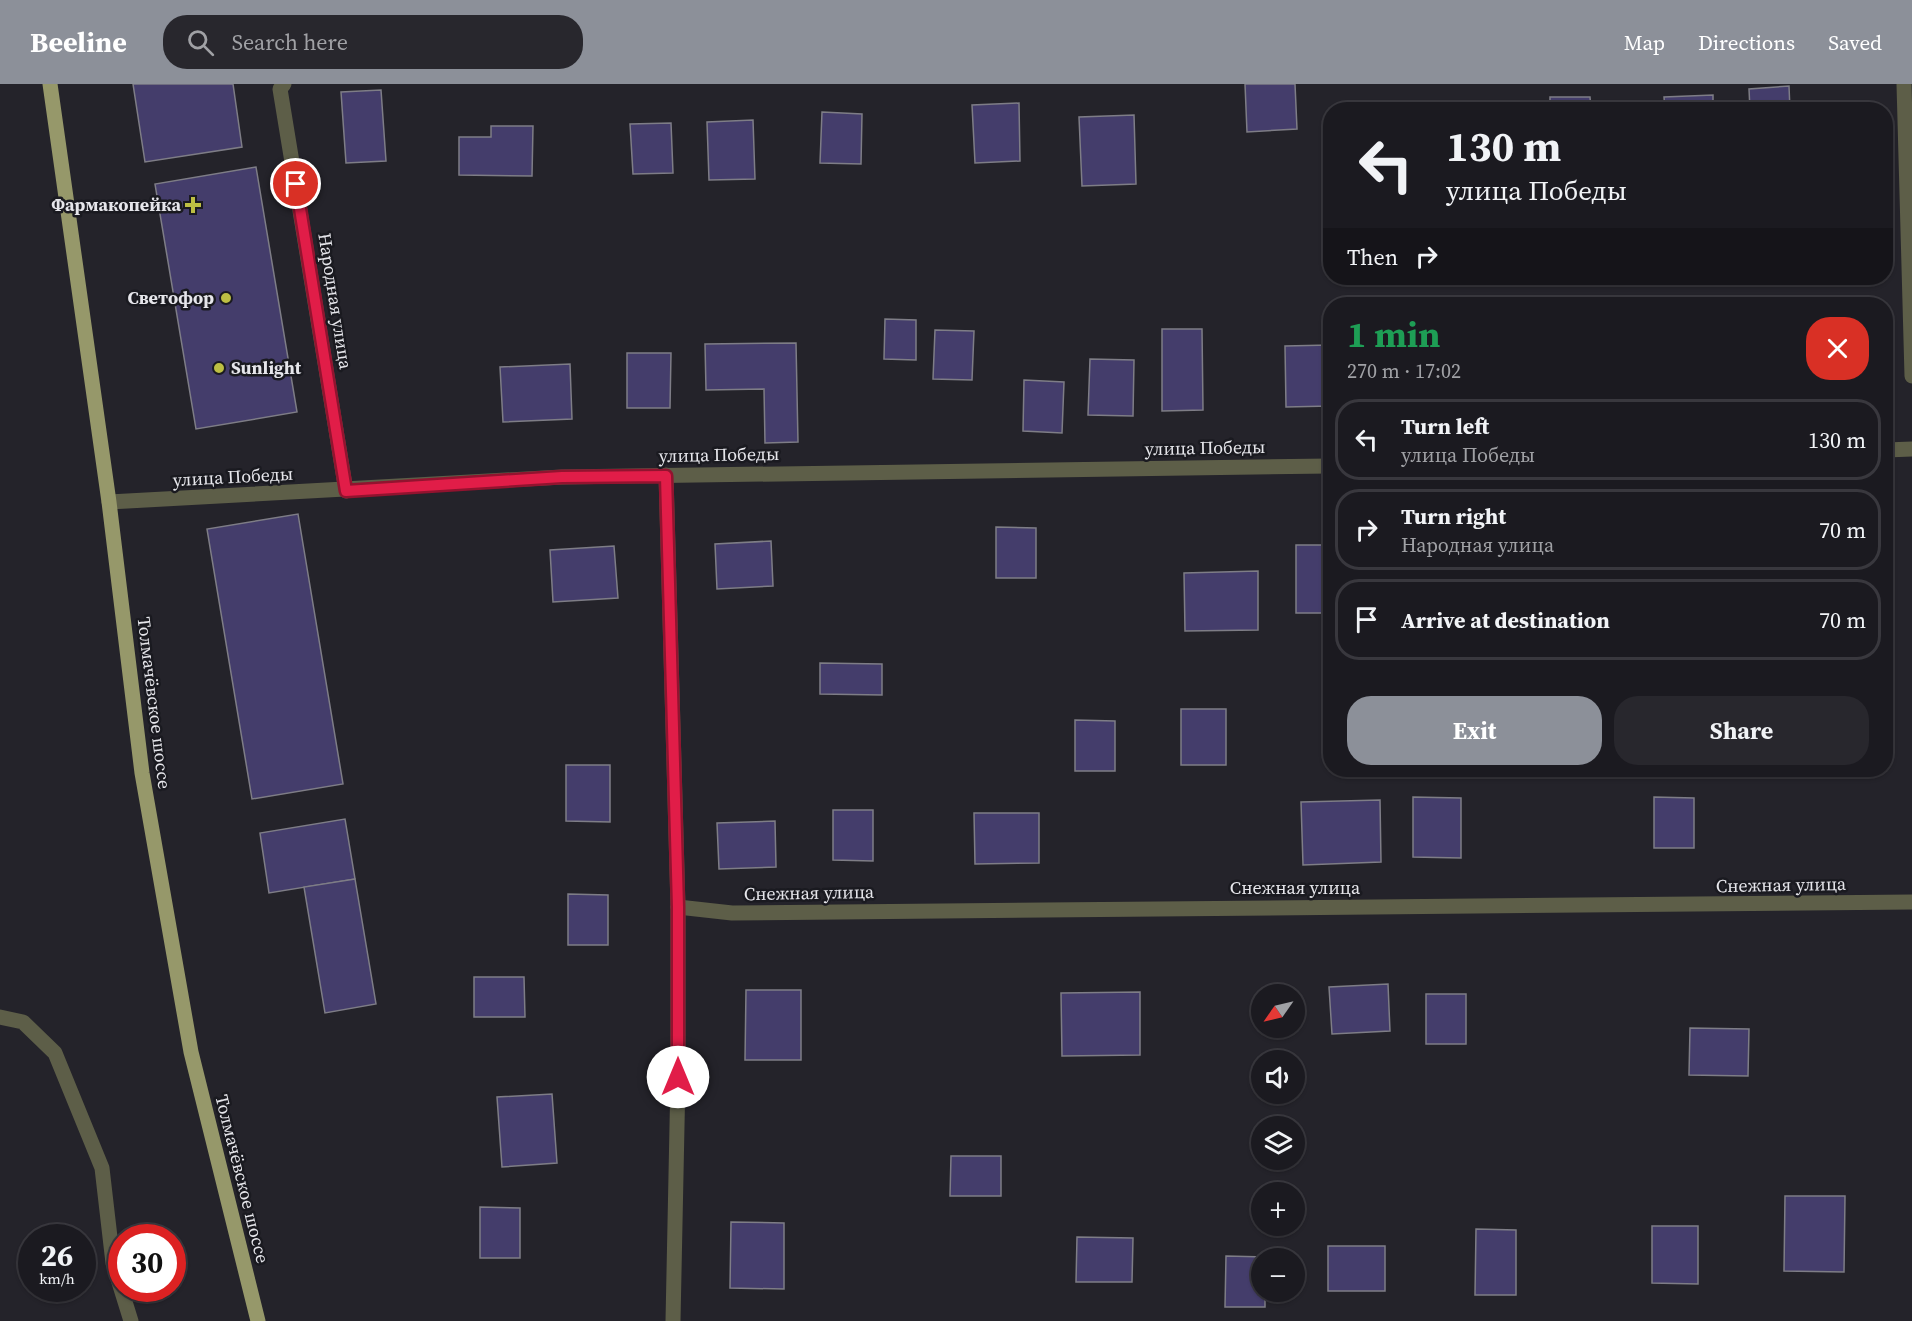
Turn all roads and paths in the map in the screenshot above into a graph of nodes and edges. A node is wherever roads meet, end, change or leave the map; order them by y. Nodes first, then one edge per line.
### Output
1 (50, 84) edge
2 (284, 84) edge
3 (1904, 84) edge
4 (1912, 376) edge
5 (1912, 449) edge
6 (1893, 450) edge
7 (1323, 466) edge
8 (666, 476) junction
9 (346, 491) junction
10 (108, 502) junction
11 (1912, 902) edge
12 (678, 907) junction
13 (0, 1017) edge
14 (131, 1321) edge
15 (258, 1321) edge
16 (673, 1321) edge

1 - 10 main road, Толмачёвское шоссе
2 - 9 street, Народная улица
3 - 4 street
5 - 6 street
7 - 8 street, улица Победы
8 - 9 street, улица Победы
8 - 12 street
9 - 10 street, улица Победы
10 - 15 main road, Толмачёвское шоссе
11 - 12 street, Снежная улица
12 - 16 street
13 - 14 street

